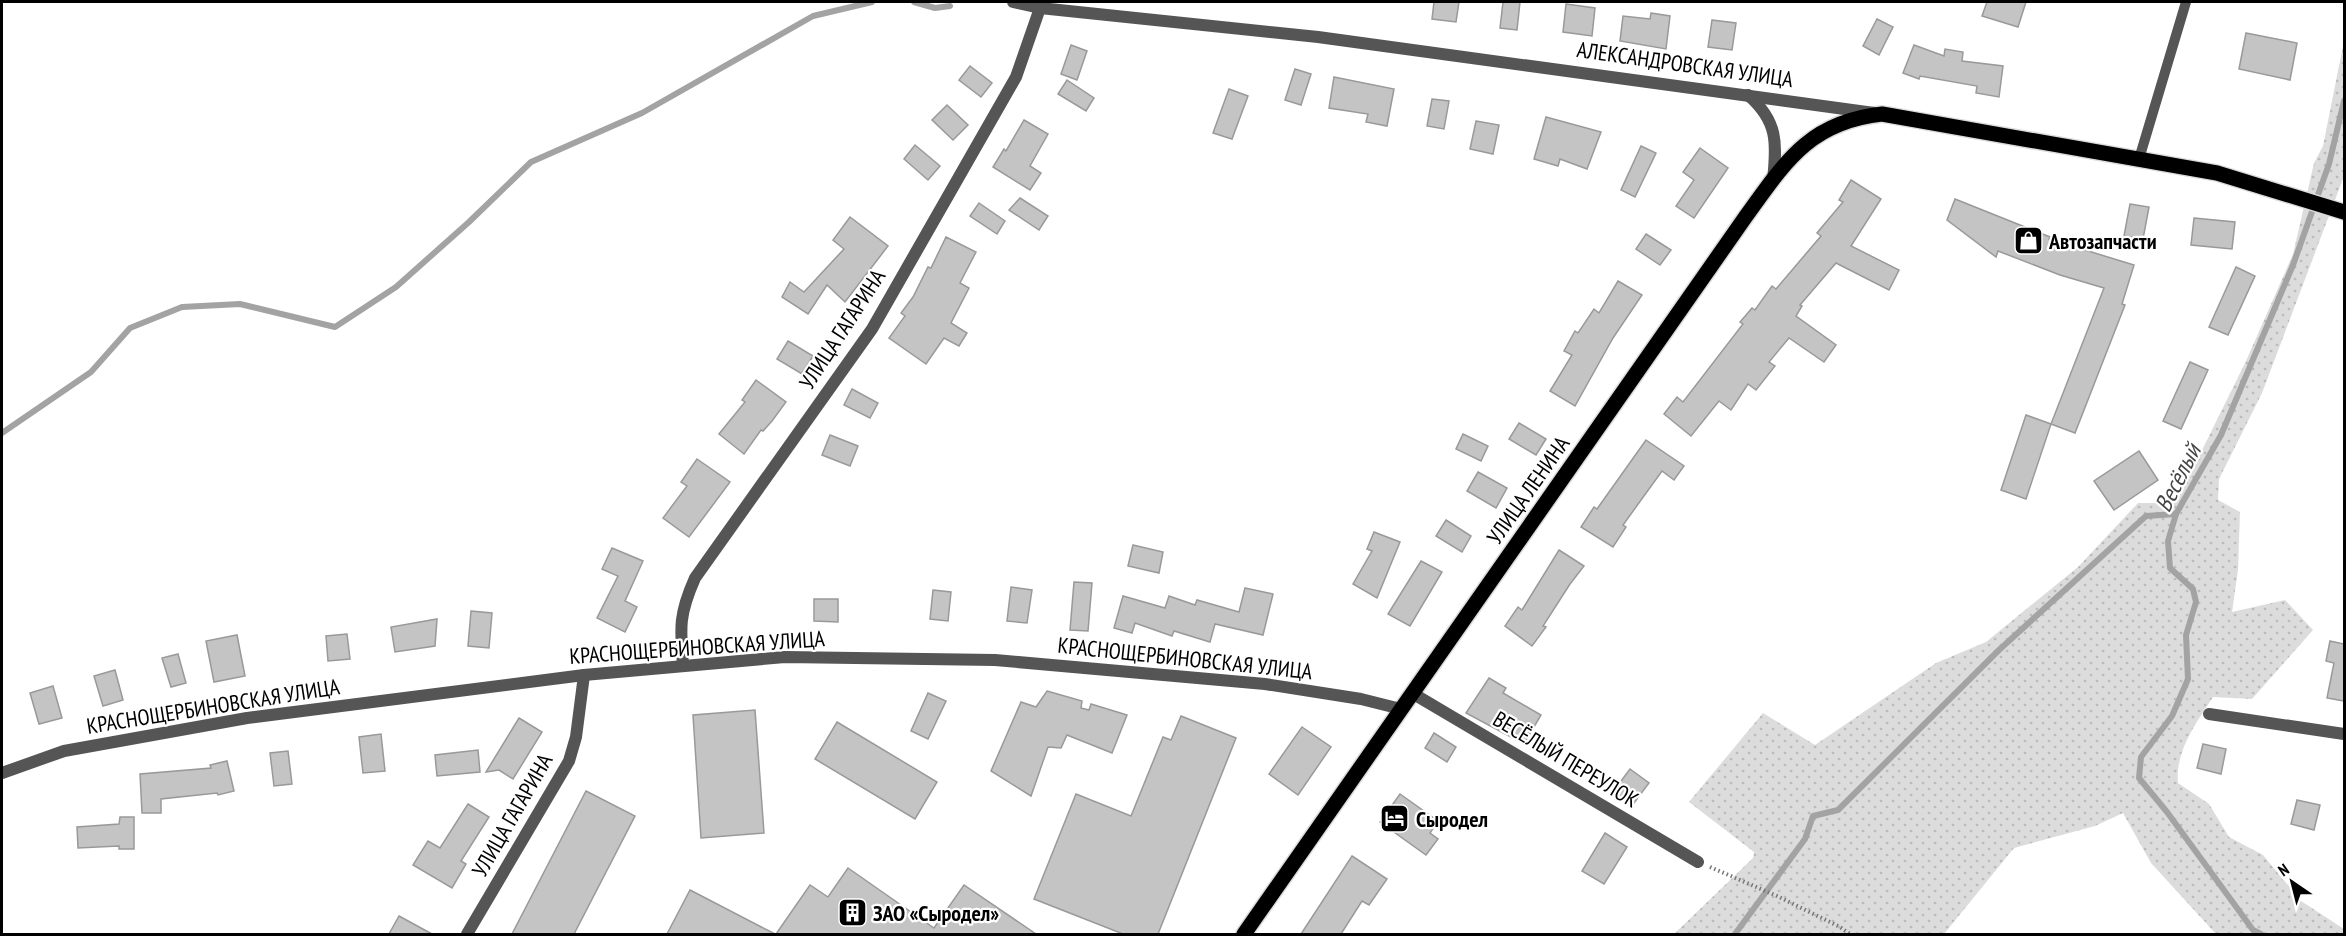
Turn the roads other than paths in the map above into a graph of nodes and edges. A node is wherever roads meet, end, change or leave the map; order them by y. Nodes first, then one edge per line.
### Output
1 (1013, 2) edge
2 (2186, 2) edge
3 (1040, 8) junction
4 (1748, 95) junction
5 (1882, 114) junction
6 (2139, 159) junction
7 (1773, 180) junction
8 (2340, 211) edge
9 (683, 665) junction
10 (584, 675) junction
11 (1412, 693) junction
12 (1401, 709) junction
13 (2209, 714) dead end
14 (2344, 734) edge
15 (2, 773) edge
16 (1698, 862) road end
17 (467, 934) edge
18 (1244, 934) edge

1 - 3 street, АЛЕКСАНДРОВСКАЯ УЛИЦА
2 - 6 lane
3 - 4 street, АЛЕКСАНДРОВСКАЯ УЛИЦА
3 - 9 street, УЛИЦА ГАГАРИНА
4 - 5 street, АЛЕКСАНДРОВСКАЯ УЛИЦА
4 - 7 street
5 - 6 main road, АЛЕКСАНДРОВСКАЯ УЛИЦА
5 - 7 main road, УЛИЦА ЛЕНИНА
6 - 8 main road, АЛЕКСАНДРОВСКАЯ УЛИЦА
7 - 11 main road, УЛИЦА ЛЕНИНА
9 - 10 street, КРАСНОЩЕРБИНОВСКАЯ УЛИЦА
9 - 12 street, КРАСНОЩЕРБИНОВСКАЯ УЛИЦА
10 - 15 street, КРАСНОЩЕРБИНОВСКАЯ УЛИЦА
10 - 17 street, УЛИЦА ГАГАРИНА
11 - 12 main road, УЛИЦА ЛЕНИНА
11 - 16 street, ВЕСЁЛЫЙ ПЕРЕУЛОК
12 - 18 main road, УЛИЦА ЛЕНИНА
13 - 14 street

